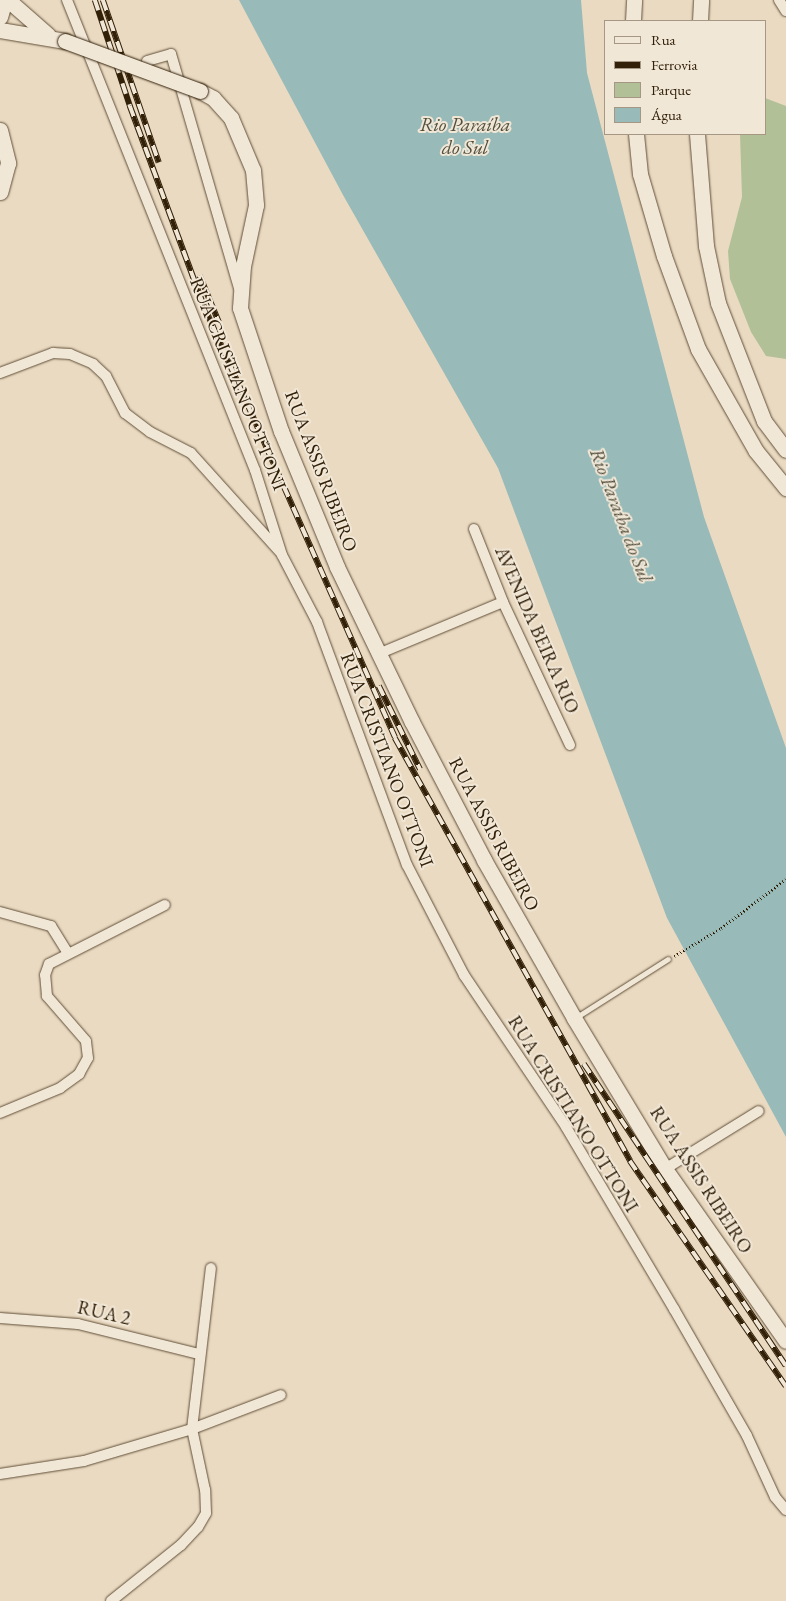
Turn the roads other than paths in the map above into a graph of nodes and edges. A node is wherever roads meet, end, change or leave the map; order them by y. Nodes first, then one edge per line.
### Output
1 (6, 0) edge
2 (67, 0) edge
3 (634, 0) edge
4 (701, 0) edge
5 (779, 0) edge
6 (786, 11) edge
7 (0, 18) edge
8 (633, 20) edge
9 (700, 20) edge
10 (0, 30) edge
11 (58, 39) junction
12 (147, 61) dead end
13 (0, 130) edge
14 (636, 135) edge
15 (697, 135) edge
16 (0, 192) edge
17 (240, 291) junction
18 (0, 373) edge
19 (786, 450) edge
20 (786, 488) edge
21 (474, 529) dead end
22 (282, 555) junction
23 (503, 602) junction
24 (378, 654) junction
25 (570, 746) dead end
26 (165, 905) dead end
27 (0, 912) edge
28 (67, 952) junction
29 (668, 959) road end
30 (574, 1018) junction
31 (759, 1111) dead end
32 (0, 1113) edge
33 (665, 1169) junction
34 (211, 1268) dead end
35 (0, 1318) edge
36 (786, 1342) edge
37 (199, 1354) junction
38 (281, 1395) dead end
39 (192, 1429) junction
40 (0, 1474) edge
41 (786, 1510) edge
42 (110, 1601) edge

1 - 7 street
1 - 11 street
2 - 22 street, RUA CRISTIANO OTTONI
3 - 8 street
4 - 9 street
5 - 6 street
10 - 11 street
11 - 17 street, RUA ASSIS RIBEIRO, bridge
12 - 17 street
13 - 16 street
14 - 20 street
15 - 19 street
17 - 24 street, RUA ASSIS RIBEIRO
18 - 22 street
21 - 23 street, AVENIDA BEIRA RIO
22 - 41 street, RUA CRISTIANO OTTONI
23 - 24 street
23 - 25 street, AVENIDA BEIRA RIO
24 - 30 street, RUA ASSIS RIBEIRO
26 - 28 street
27 - 28 street
28 - 32 street
29 - 30 lane
30 - 33 street, RUA ASSIS RIBEIRO
31 - 33 street
33 - 36 street, RUA ASSIS RIBEIRO
34 - 37 street
35 - 37 street, RUA 2
37 - 39 street
38 - 39 street
39 - 40 street
39 - 42 street

